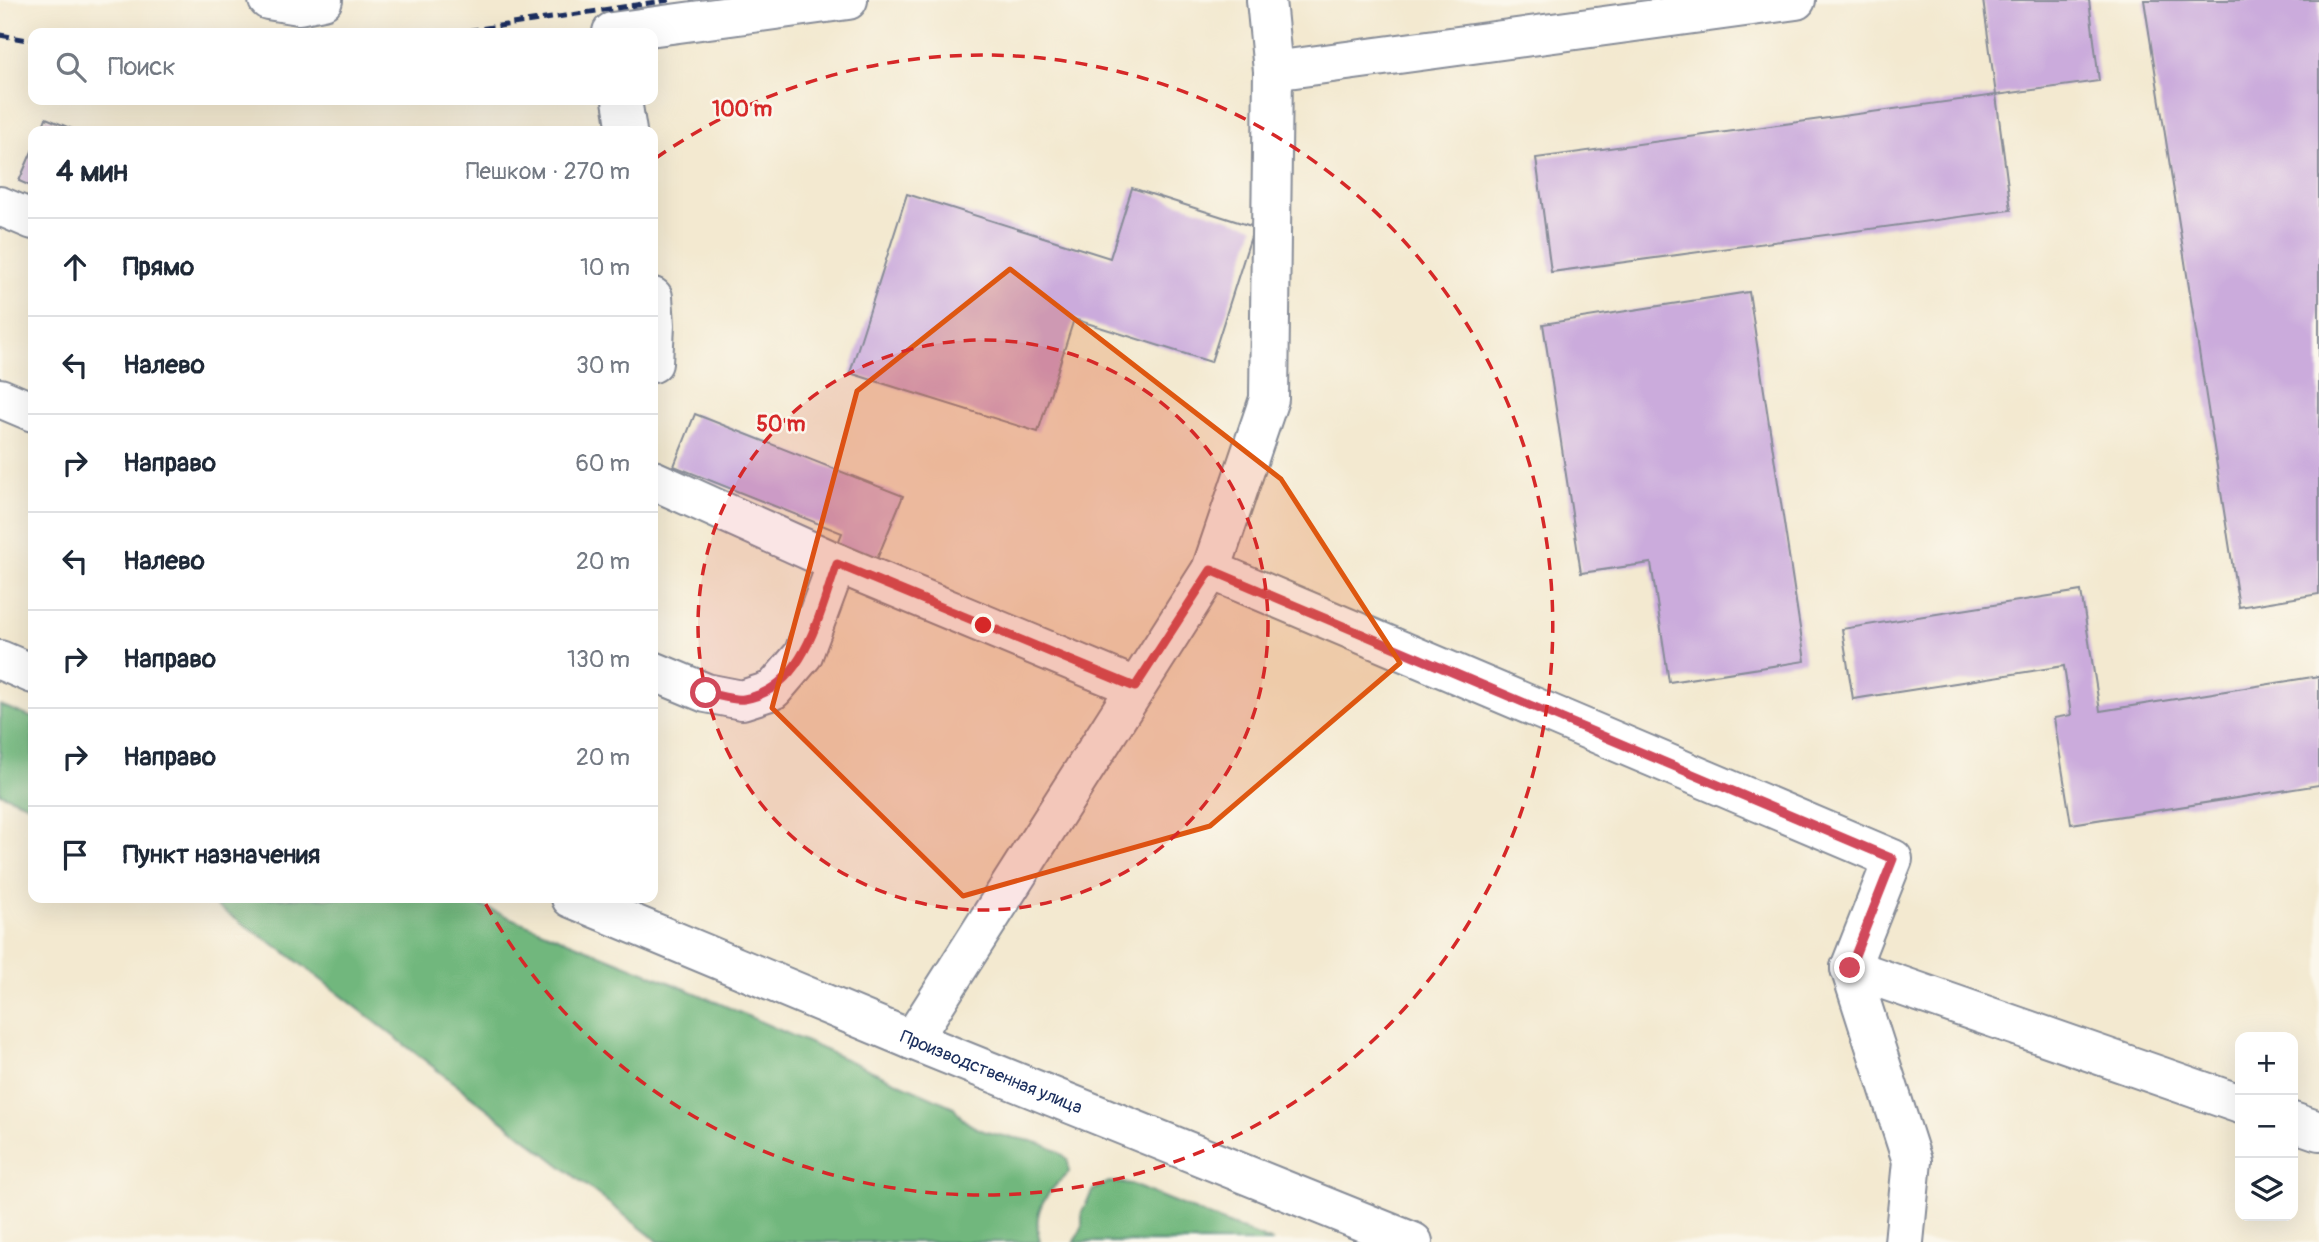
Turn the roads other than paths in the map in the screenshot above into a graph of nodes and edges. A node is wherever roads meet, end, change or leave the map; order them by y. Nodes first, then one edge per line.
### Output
1 (268, 0) edge
2 (323, 0) edge
3 (848, 0) edge
4 (1266, 0) edge
5 (1796, 0) edge
6 (609, 22) edge
7 (1273, 71) junction
8 (623, 105) edge
9 (626, 126) edge
10 (0, 206) edge
11 (28, 218) edge
12 (0, 398) edge
13 (28, 410) edge
14 (658, 482) edge
15 (837, 564) junction
16 (1211, 570) junction
17 (0, 660) edge
18 (28, 672) edge
19 (658, 673) edge
20 (1135, 687) junction
21 (583, 903) edge
22 (1850, 968) junction
23 (912, 1040) junction
24 (2235, 1102) edge
25 (2298, 1124) edge
26 (2319, 1131) edge
27 (1413, 1242) edge
28 (1904, 1242) edge

1 - 2 street
3 - 6 street
4 - 7 street
5 - 7 street
7 - 16 street
8 - 9 street
10 - 11 street
12 - 13 street
14 - 15 street
15 - 19 street
15 - 20 street
16 - 20 street
16 - 22 street
17 - 18 street
20 - 23 street
21 - 23 street, Производственная улица
22 - 24 street
22 - 28 street
23 - 27 street, Производственная улица
25 - 26 street

